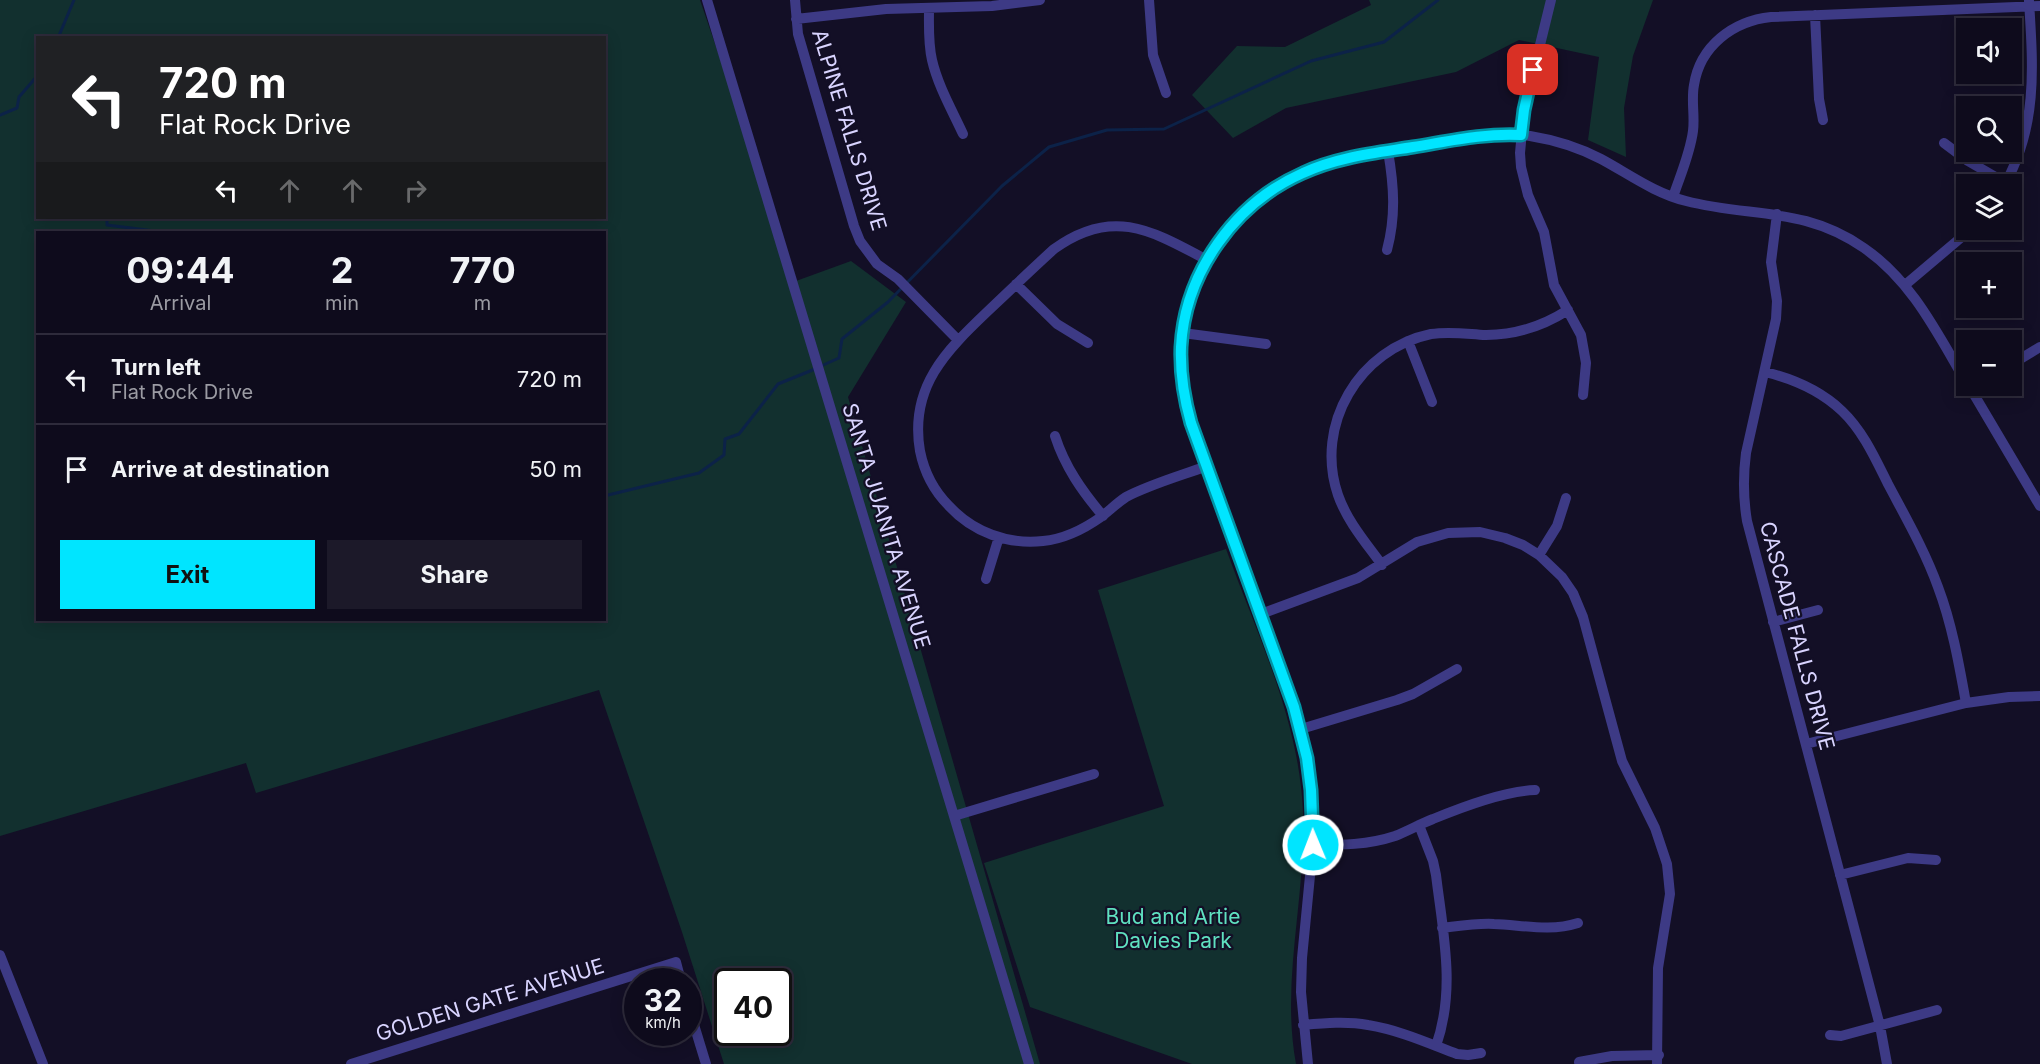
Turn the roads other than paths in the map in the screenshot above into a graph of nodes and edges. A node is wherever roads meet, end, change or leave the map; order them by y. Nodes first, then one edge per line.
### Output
1 (707, 0) edge
2 (795, 0) edge
3 (1040, 0) edge
4 (1149, 0) edge
5 (1551, 0) edge
6 (2033, 4) edge
7 (929, 8) junction
8 (1815, 15) junction
9 (796, 19) junction
10 (1166, 93) dead end
11 (1823, 120) dead end
12 (963, 134) dead end
13 (1521, 135) junction
14 (1944, 143) dead end
15 (1388, 151) junction
16 (1989, 174) edge
17 (2011, 174) edge
18 (1673, 197) junction
19 (1777, 214) junction
20 (1958, 240) edge
21 (1387, 250) dead end
22 (1207, 260) junction
23 (1016, 284) junction
24 (1905, 285) junction
25 (1568, 310) junction
26 (1183, 333) junction
27 (958, 340) junction
28 (1408, 341) junction
29 (1088, 343) dead end
30 (1266, 344) dead end
31 (2040, 347) edge
32 (2022, 358) edge
33 (1956, 362) edge
34 (1765, 372) junction
35 (1583, 395) dead end
36 (1976, 396) edge
37 (1432, 402) dead end
38 (1055, 436) dead end
39 (1207, 466) junction
40 (1566, 498) dead end
41 (2040, 506) edge
42 (1102, 516) junction
43 (999, 537) junction
44 (1539, 555) junction
45 (1382, 565) junction
46 (986, 579) dead end
47 (1818, 610) dead end
48 (1261, 614) junction
49 (1773, 622) junction
50 (1457, 669) dead end
51 (2040, 696) edge
52 (1966, 702) junction
53 (1301, 729) junction
54 (1806, 744) junction
55 (1094, 774) dead end
56 (1535, 790) dead end
57 (954, 816) junction
58 (1419, 825) junction
59 (1313, 845) junction
60 (1936, 860) dead end
61 (1840, 875) junction
62 (1578, 923) dead end
63 (1442, 928) junction
64 (0, 955) edge
65 (657, 968) edge
66 (678, 968) edge
67 (624, 978) edge
68 (1938, 1010) dead end
69 (1303, 1025) junction
70 (1880, 1026) junction
71 (1830, 1035) dead end
72 (701, 1046) edge
73 (1436, 1046) junction
74 (1481, 1053) dead end
75 (1658, 1060) edge
76 (1579, 1062) dead end
77 (43, 1064) edge
78 (351, 1064) edge
79 (706, 1064) edge
80 (1029, 1064) edge
81 (1308, 1064) edge
82 (1887, 1064) edge

1 - 57 street, SANTA JUANITA AVENUE
2 - 9 street, ALPINE FALLS DRIVE
3 - 7 street
4 - 10 street
5 - 13 street
6 - 8 street
6 - 17 street
7 - 9 street
7 - 12 street
8 - 11 street
8 - 18 street
9 - 27 street, ALPINE FALLS DRIVE
13 - 15 street
13 - 18 street
13 - 25 street
14 - 16 street
15 - 21 street
15 - 22 street
18 - 19 street
19 - 24 street
19 - 34 street, CASCADE FALLS DRIVE
20 - 24 street
22 - 23 street
22 - 26 street
23 - 27 street
23 - 29 street
24 - 33 street
25 - 28 street
25 - 35 street
26 - 30 street
26 - 39 street
27 - 43 street
28 - 37 street
28 - 45 street
31 - 32 street
34 - 49 street, CASCADE FALLS DRIVE
34 - 52 street
36 - 41 street
38 - 42 street
39 - 42 street
39 - 48 street
40 - 44 street
42 - 43 street
43 - 46 street
44 - 45 street
44 - 75 street
45 - 48 street
47 - 49 street
48 - 53 street
49 - 54 street, CASCADE FALLS DRIVE
50 - 53 street
51 - 52 street
52 - 54 street
53 - 59 street
54 - 61 street, CASCADE FALLS DRIVE
55 - 57 street
56 - 58 street
57 - 80 street, SANTA JUANITA AVENUE
58 - 59 street
58 - 63 street
59 - 69 street
60 - 61 street
61 - 70 street, CASCADE FALLS DRIVE
62 - 63 street
63 - 73 street
64 - 77 street
65 - 66 street, GOLDEN GATE AVENUE
67 - 78 street, GOLDEN GATE AVENUE
68 - 70 street
69 - 73 street
69 - 81 street
70 - 71 street
70 - 82 street, CASCADE FALLS DRIVE
72 - 79 street
73 - 74 street
75 - 76 street

